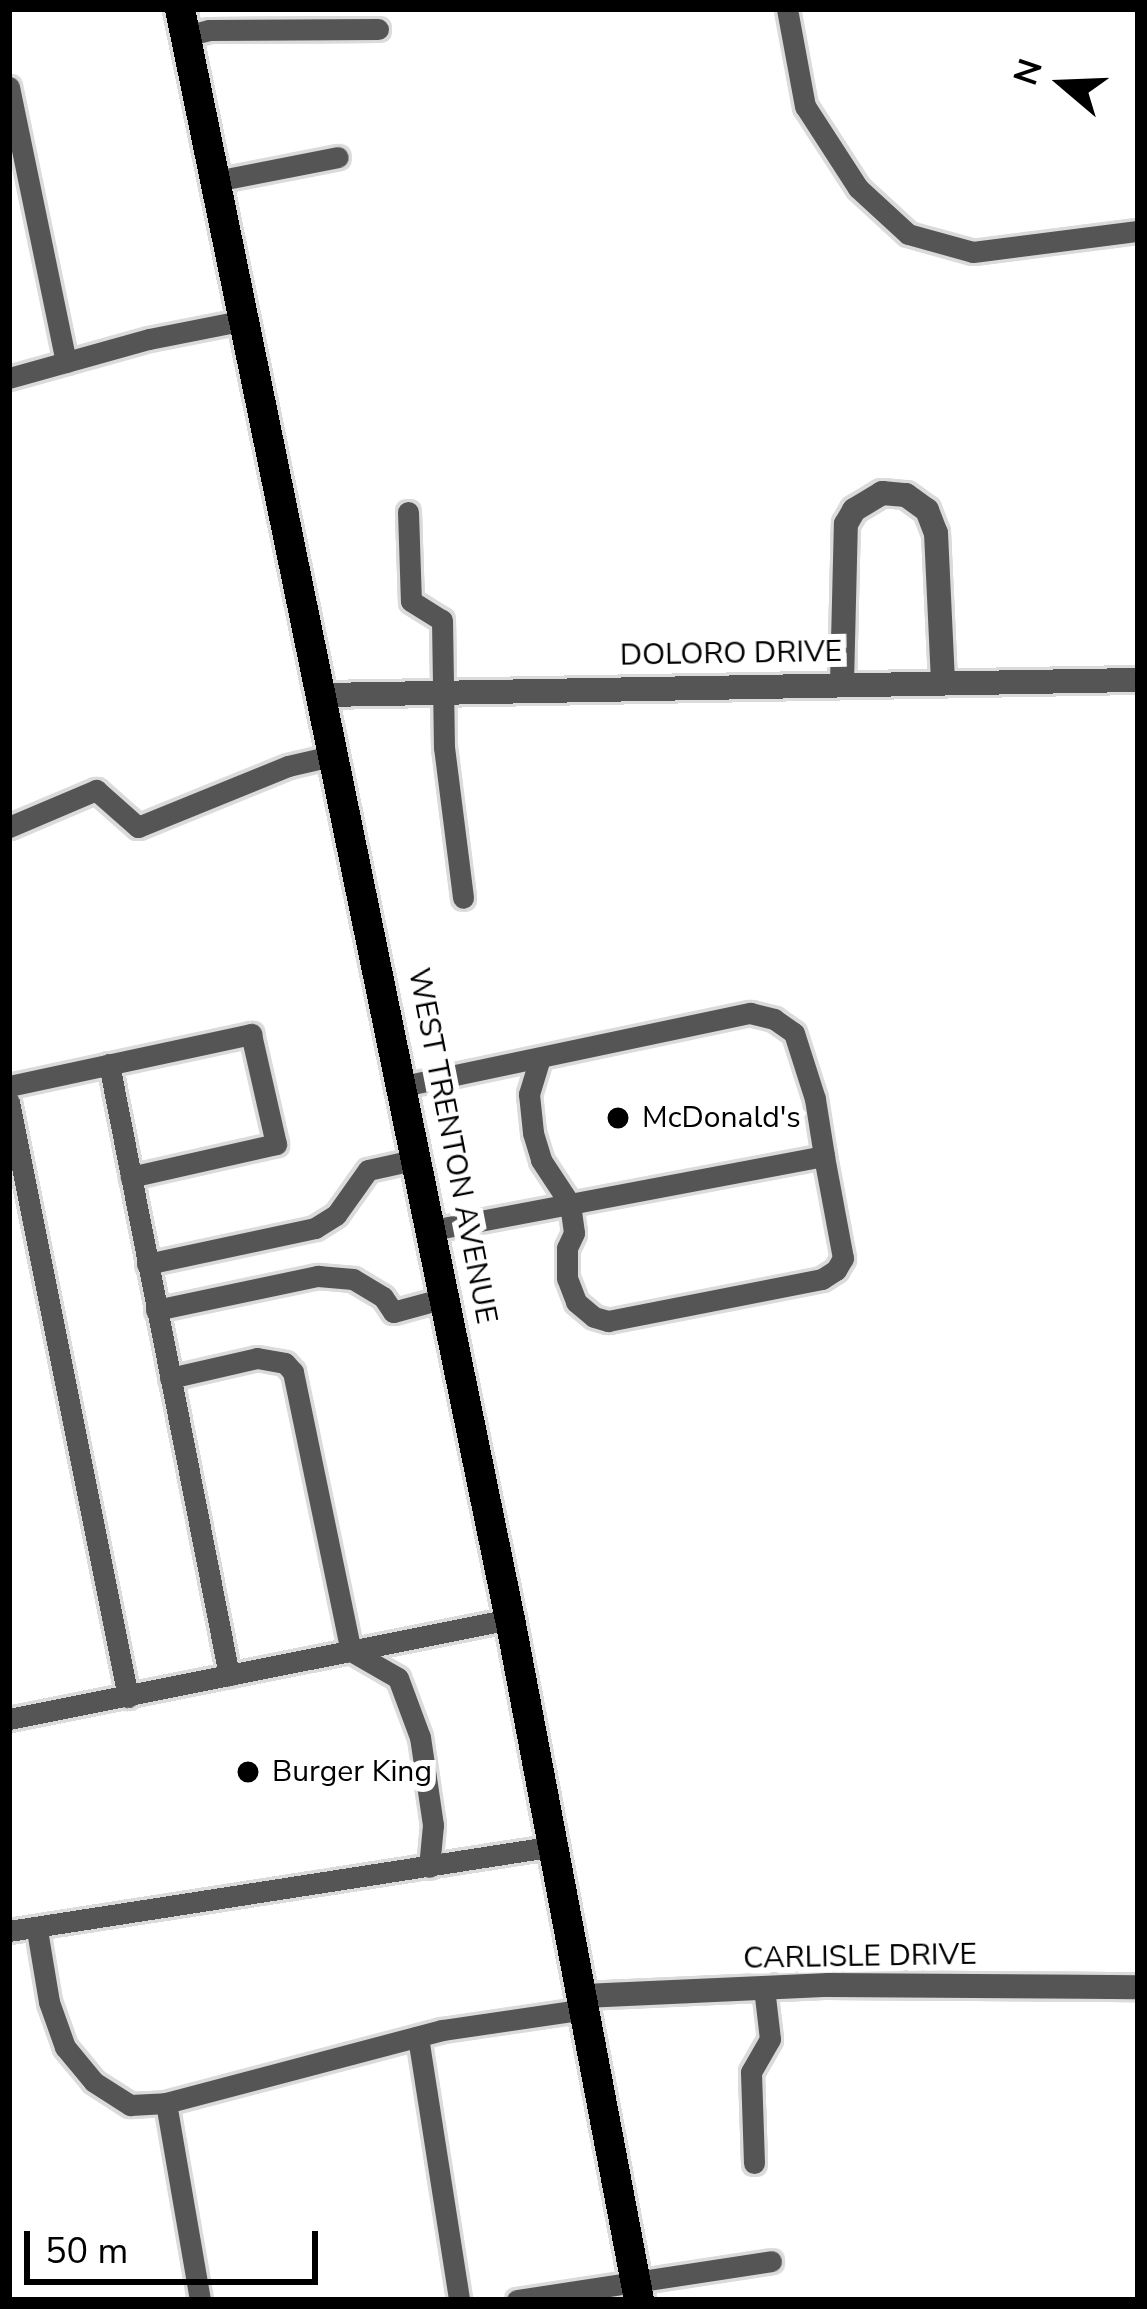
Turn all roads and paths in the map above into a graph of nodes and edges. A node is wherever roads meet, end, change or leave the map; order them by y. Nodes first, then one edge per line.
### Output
1 (787, 9) edge
2 (183, 22) edge
3 (378, 29) dead end
4 (9, 87) edge
5 (338, 157) dead end
6 (216, 181) junction
7 (1138, 231) edge
8 (245, 320) junction
9 (66, 362) junction
10 (9, 378) edge
11 (408, 512) dead end
12 (1138, 680) edge
13 (943, 682) junction
14 (842, 683) junction
15 (443, 691) junction
16 (324, 694) junction
17 (336, 755) junction
18 (9, 827) edge
19 (463, 898) dead end
20 (540, 1058) junction
21 (110, 1064) junction
22 (9, 1086) edge
23 (403, 1086) junction
24 (9, 1102) edge
25 (824, 1156) junction
26 (418, 1159) junction
27 (130, 1177) junction
28 (570, 1204) junction
29 (432, 1230) junction
30 (147, 1264) junction
31 (446, 1298) junction
32 (156, 1310) junction
33 (170, 1378) junction
34 (510, 1619) junction
35 (351, 1651) junction
36 (229, 1675) junction
37 (128, 1697) junction
38 (9, 1719) edge
39 (556, 1846) junction
40 (429, 1868) junction
41 (37, 1930) junction
42 (9, 1931) edge
43 (1138, 1987) edge
44 (764, 1988) junction
45 (585, 2002) junction
46 (418, 2037) junction
47 (166, 2103) junction
48 (754, 2164) dead end
49 (770, 2261) dead end
50 (638, 2292) edge
51 (200, 2300) edge
52 (459, 2300) edge
53 (517, 2300) edge

1 - 7 lane
2 - 3 lane
2 - 6 main road, WEST TRENTON AVENUE
4 - 9 lane
5 - 6 lane
6 - 8 main road, WEST TRENTON AVENUE
8 - 9 lane
8 - 16 main road, WEST TRENTON AVENUE
9 - 10 lane
11 - 15 lane
12 - 13 street, DOLORO DRIVE
13 - 14 street, DOLORO DRIVE
13 - 14 street
14 - 15 street, DOLORO DRIVE
15 - 16 street, DOLORO DRIVE
15 - 19 lane
16 - 17 main road, WEST TRENTON AVENUE
17 - 18 lane
17 - 23 main road, WEST TRENTON AVENUE
20 - 23 lane
20 - 25 lane
20 - 28 lane
21 - 22 lane
21 - 27 lane
21 - 27 lane
23 - 26 main road, WEST TRENTON AVENUE
24 - 37 lane
25 - 28 lane
25 - 28 lane
26 - 29 main road, WEST TRENTON AVENUE
26 - 30 lane
27 - 30 lane
28 - 29 lane
29 - 31 main road, WEST TRENTON AVENUE
30 - 32 lane
31 - 32 lane
31 - 34 main road, WEST TRENTON AVENUE
32 - 33 lane
33 - 35 lane
33 - 36 lane
34 - 35 lane
34 - 39 main road, WEST TRENTON AVENUE
35 - 36 lane
35 - 40 lane
36 - 37 lane
37 - 38 lane
39 - 40 lane
39 - 45 main road, WEST TRENTON AVENUE
40 - 41 lane
41 - 42 lane
41 - 47 lane
43 - 44 street, CARLISLE DRIVE
44 - 45 street, CARLISLE DRIVE
44 - 48 lane
45 - 46 lane
45 - 50 main road, WEST TRENTON AVENUE
46 - 47 lane
46 - 52 lane
47 - 51 lane
49 - 50 lane
50 - 53 lane

